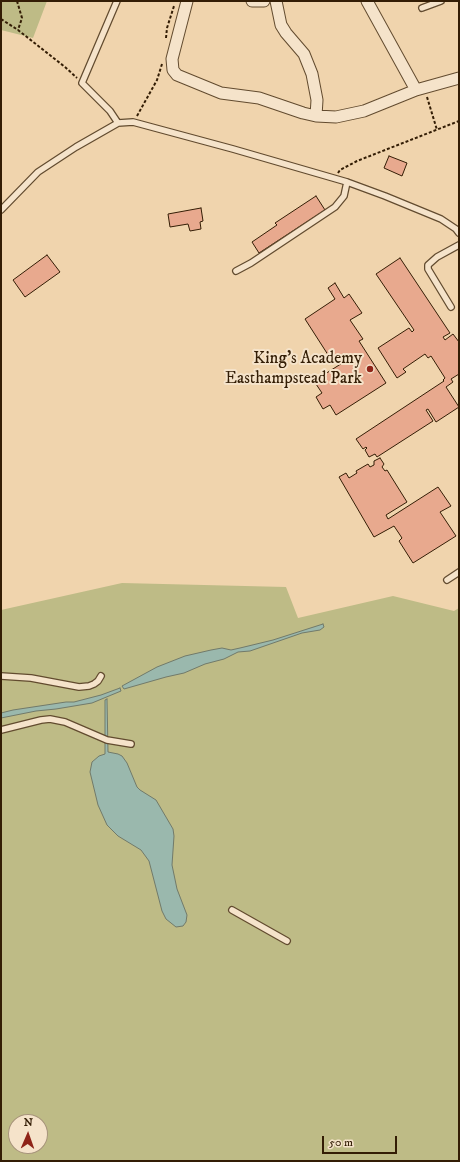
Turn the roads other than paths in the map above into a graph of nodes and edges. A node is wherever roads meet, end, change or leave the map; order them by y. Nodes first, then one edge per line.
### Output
1 (117, 1) edge
2 (187, 1) edge
3 (252, 1) edge
4 (264, 1) edge
5 (276, 1) edge
6 (367, 1) edge
7 (441, 1) edge
8 (422, 8) dead end
9 (459, 78) edge
10 (420, 89) junction
11 (316, 116) junction
12 (118, 123) junction
13 (347, 182) junction
14 (1, 210) edge
15 (459, 233) edge
16 (459, 244) edge
17 (236, 271) dead end
18 (451, 307) dead end
19 (459, 572) edge
20 (447, 580) dead end
21 (1, 676) edge
22 (101, 676) dead end
23 (1, 730) edge
24 (131, 744) dead end
25 (232, 910) dead end
26 (287, 941) dead end

1 - 12 lane
2 - 11 street
3 - 4 street
5 - 11 street
6 - 10 street
7 - 8 lane
9 - 10 street
10 - 11 street
12 - 13 lane
12 - 14 lane
13 - 15 lane
13 - 17 lane
16 - 18 lane
19 - 20 lane
21 - 22 lane
23 - 24 lane
25 - 26 lane

